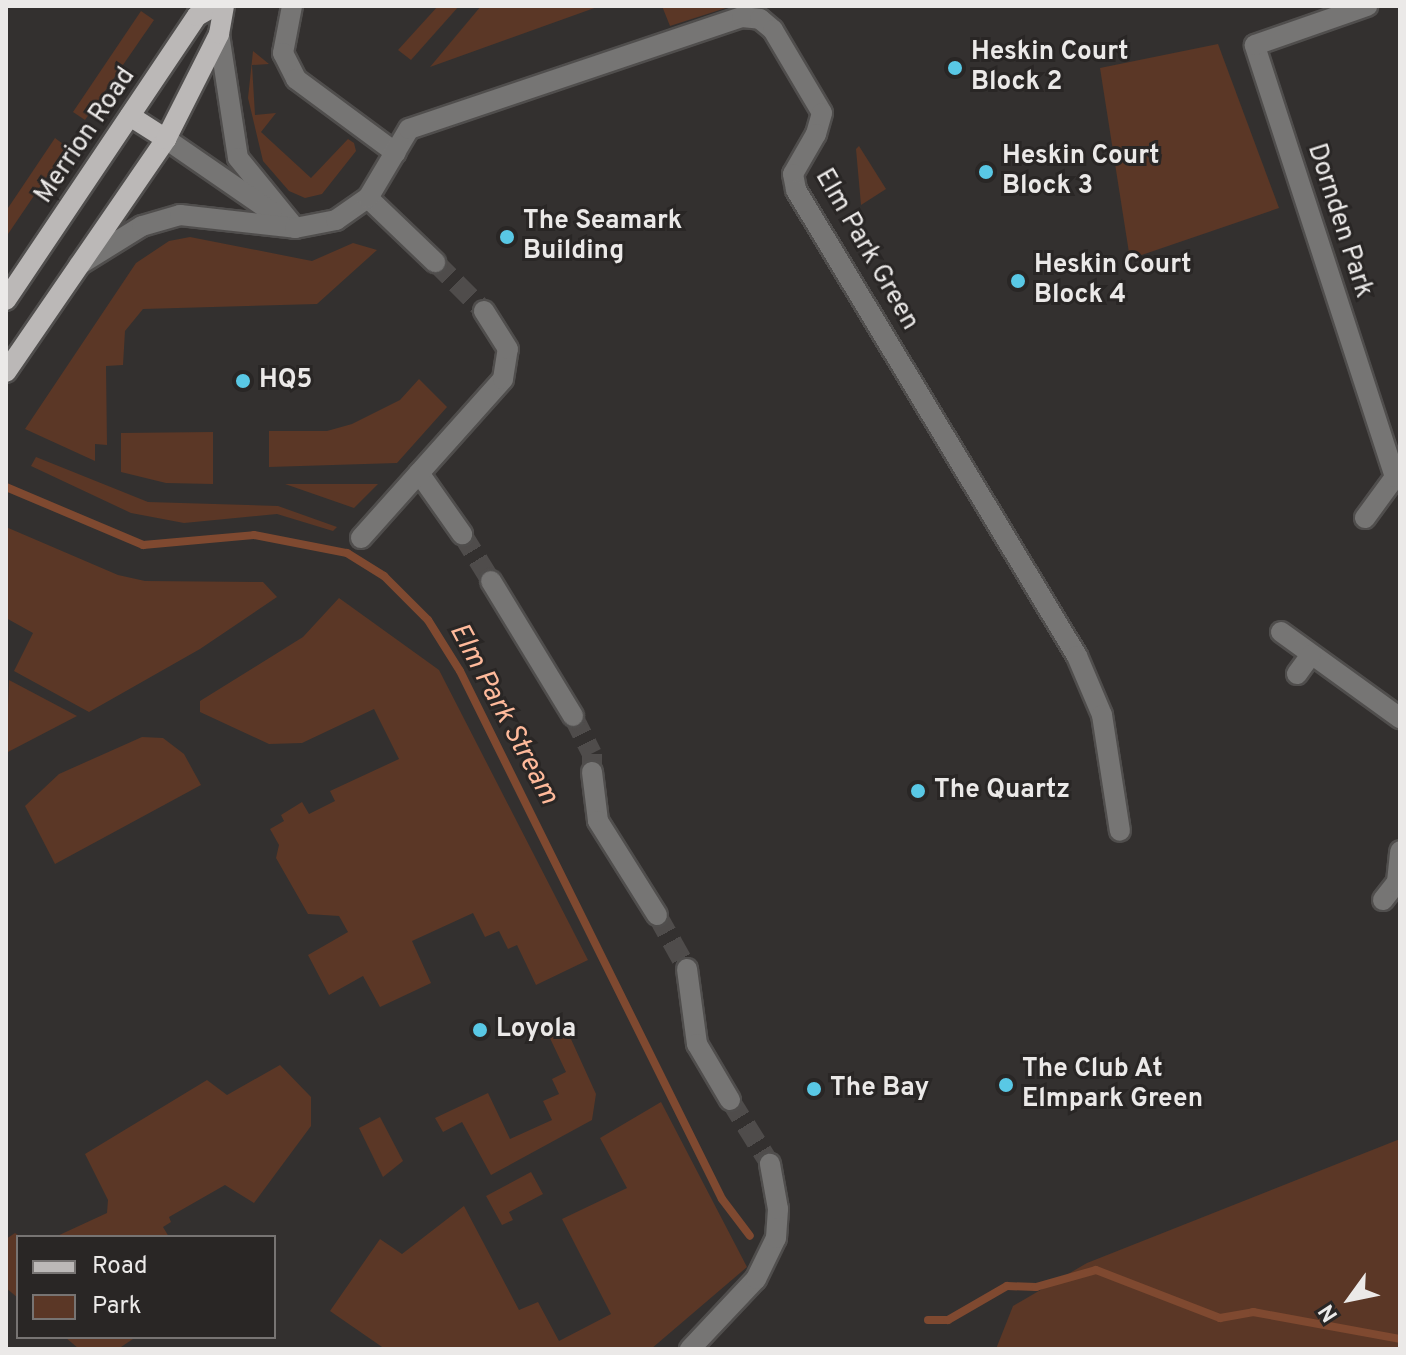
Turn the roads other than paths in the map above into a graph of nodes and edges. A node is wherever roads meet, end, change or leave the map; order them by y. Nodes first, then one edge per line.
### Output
1 (214, 6) edge
2 (224, 6) edge
3 (292, 6) edge
4 (1367, 6) edge
5 (219, 34) junction
6 (130, 116) junction
7 (166, 139) junction
8 (396, 153) junction
9 (368, 198) junction
10 (295, 228) junction
11 (435, 262) tunnel mouth
12 (79, 265) junction
13 (6, 300) edge
14 (484, 311) tunnel mouth
15 (6, 372) edge
16 (419, 473) junction
17 (1365, 518) dead end
18 (462, 534) tunnel mouth
19 (361, 538) dead end
20 (491, 581) tunnel mouth
21 (1281, 632) dead end
22 (1311, 655) junction
23 (1297, 674) dead end
24 (573, 716) tunnel mouth
25 (1400, 718) edge
26 (592, 772) tunnel mouth
27 (1120, 831) dead end
28 (1400, 851) edge
29 (1383, 900) dead end
30 (657, 915) tunnel mouth
31 (687, 969) tunnel mouth
32 (730, 1100) tunnel mouth
33 (770, 1164) tunnel mouth
34 (690, 1349) edge

1 - 6 main road, Merrion Road
2 - 5 main road
3 - 8 street
4 - 17 street, Dornden Park
5 - 7 main road
5 - 10 street
6 - 7 main road
6 - 13 main road, Merrion Road
7 - 10 street
7 - 12 main road
8 - 9 street, Elm Park Green
8 - 27 street, Elm Park Green
9 - 10 street, Elm Park Green
9 - 11 street
10 - 12 street
12 - 15 main road
14 - 16 street
16 - 18 street
16 - 19 street
20 - 24 street
21 - 22 street
22 - 23 street
22 - 25 street
26 - 30 street
28 - 29 street
31 - 32 street
33 - 34 street

